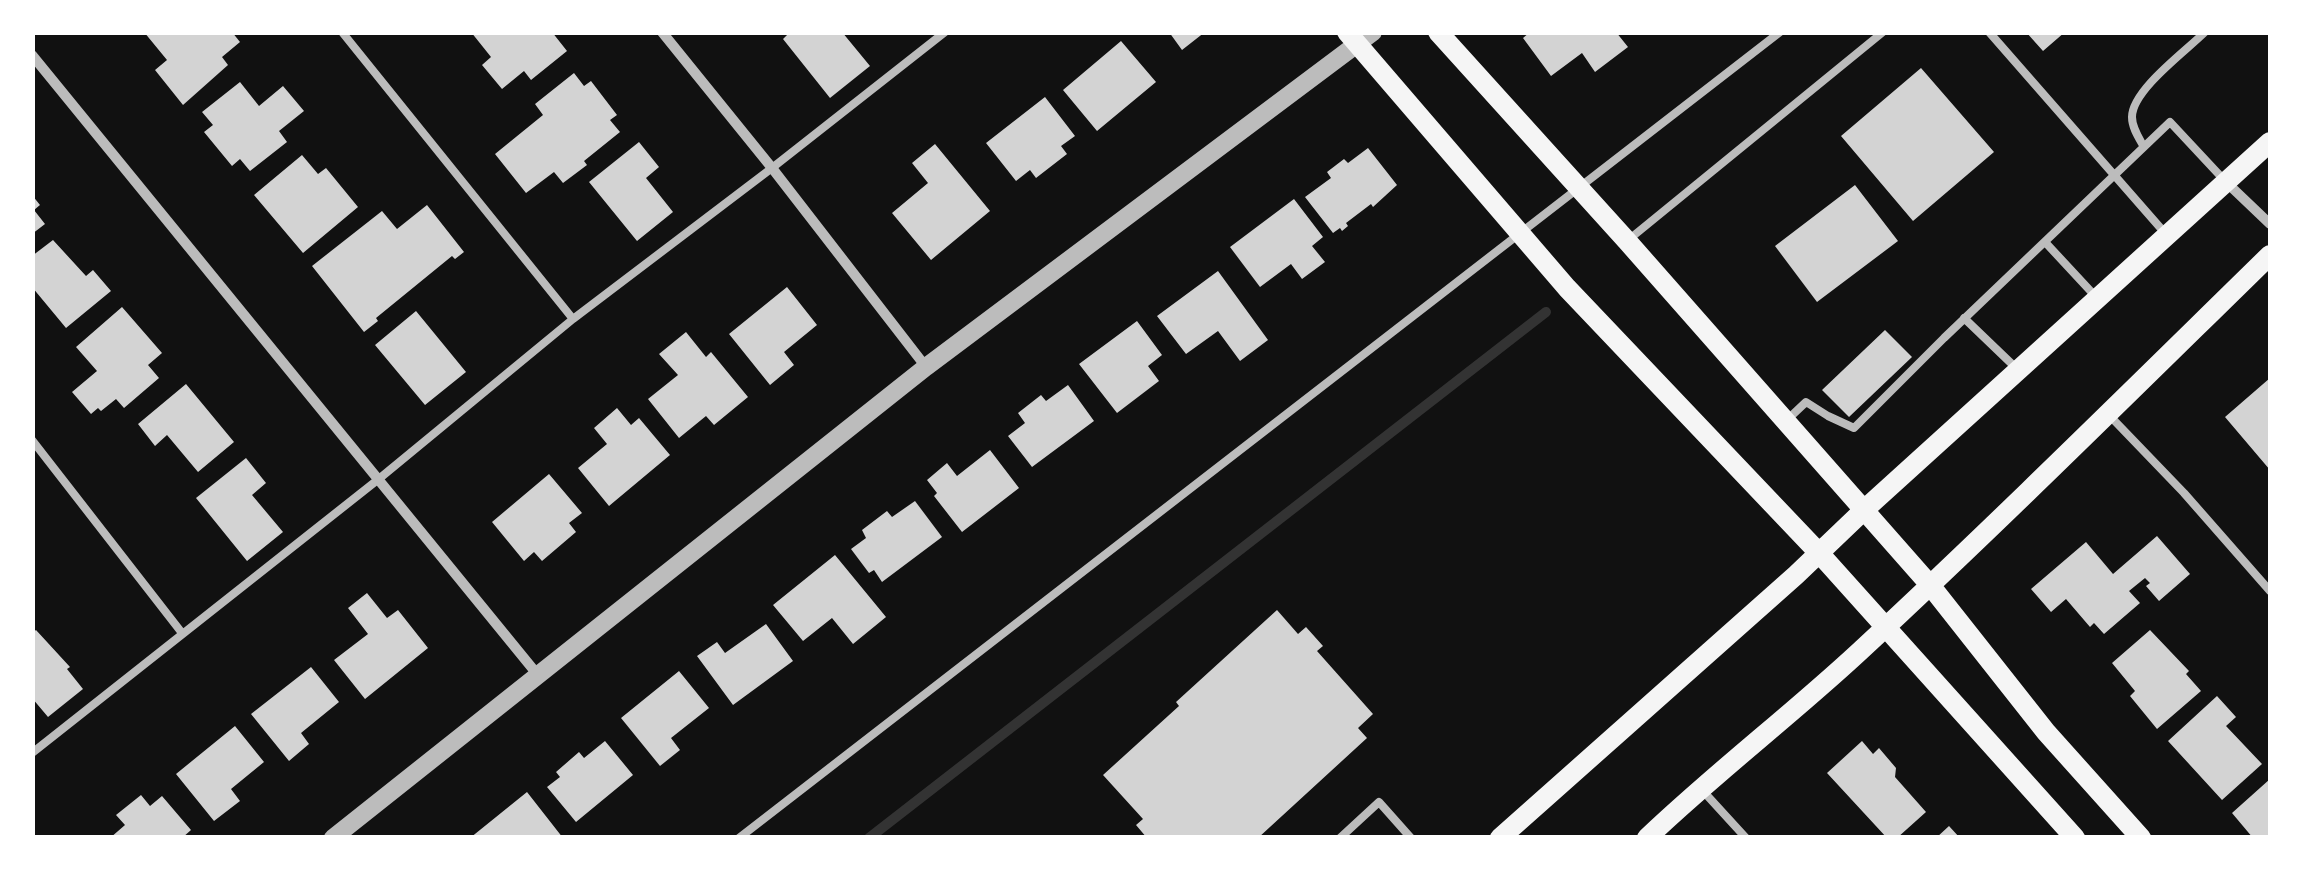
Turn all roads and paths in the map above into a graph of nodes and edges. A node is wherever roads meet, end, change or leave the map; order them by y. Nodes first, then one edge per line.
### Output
1 (342, 32) edge
2 (662, 32) edge
3 (945, 32) edge
4 (1438, 32) edge
5 (1780, 32) edge
6 (1883, 32) edge
7 (1989, 32) edge
8 (2205, 32) edge
9 (1360, 37) edge
10 (32, 55) edge
11 (2270, 142) edge
12 (2144, 147) junction
13 (772, 168) junction
14 (2115, 176) junction
15 (2226, 182) junction
16 (1578, 187) junction
17 (2270, 224) edge
18 (1519, 232) junction
19 (2167, 235) junction
20 (1627, 240) junction
21 (2046, 242) junction
22 (2270, 255) edge
23 (2098, 298) junction
24 (1964, 318) junction
25 (573, 319) junction
26 (926, 367) junction
27 (2018, 370) junction
28 (2108, 414) junction
29 (1786, 422) junction
30 (32, 440) edge
31 (380, 478) junction
32 (1864, 510) junction
33 (1820, 554) junction
34 (1930, 586) junction
35 (2270, 591) edge
36 (1885, 626) junction
37 (182, 633) junction
38 (538, 674) junction
39 (32, 753) edge
40 (1700, 787) junction
41 (333, 838) edge
42 (739, 838) edge
43 (1340, 838) edge
44 (1410, 838) edge
45 (1500, 838) edge
46 (1647, 838) edge
47 (1746, 838) edge
48 (2074, 838) edge
49 (2141, 838) edge

1 - 25 lane
2 - 13 street
3 - 13 lane
4 - 16 main road
5 - 16 lane
6 - 20 lane
7 - 14 lane
8 - 12 lane
9 - 18 main road
9 - 26 street
10 - 31 street
11 - 15 main road
12 - 14 lane
12 - 15 lane
13 - 25 lane
13 - 26 street
14 - 19 lane
14 - 21 lane
15 - 17 street
15 - 19 main road
16 - 18 lane
16 - 20 main road
18 - 33 main road
18 - 42 lane
19 - 23 main road
20 - 29 main road
21 - 23 lane
21 - 24 lane
22 - 28 main road
23 - 27 main road
24 - 27 lane
24 - 29 lane
25 - 31 lane
26 - 38 street
27 - 32 main road
28 - 34 main road
28 - 35 lane
29 - 32 main road
30 - 37 lane
31 - 37 lane
31 - 38 street
32 - 33 main road
32 - 34 main road
33 - 36 main road
33 - 45 main road
34 - 36 main road
34 - 49 main road
36 - 40 main road
36 - 48 main road
37 - 39 lane
38 - 41 street
40 - 46 main road
40 - 47 lane
43 - 44 lane

